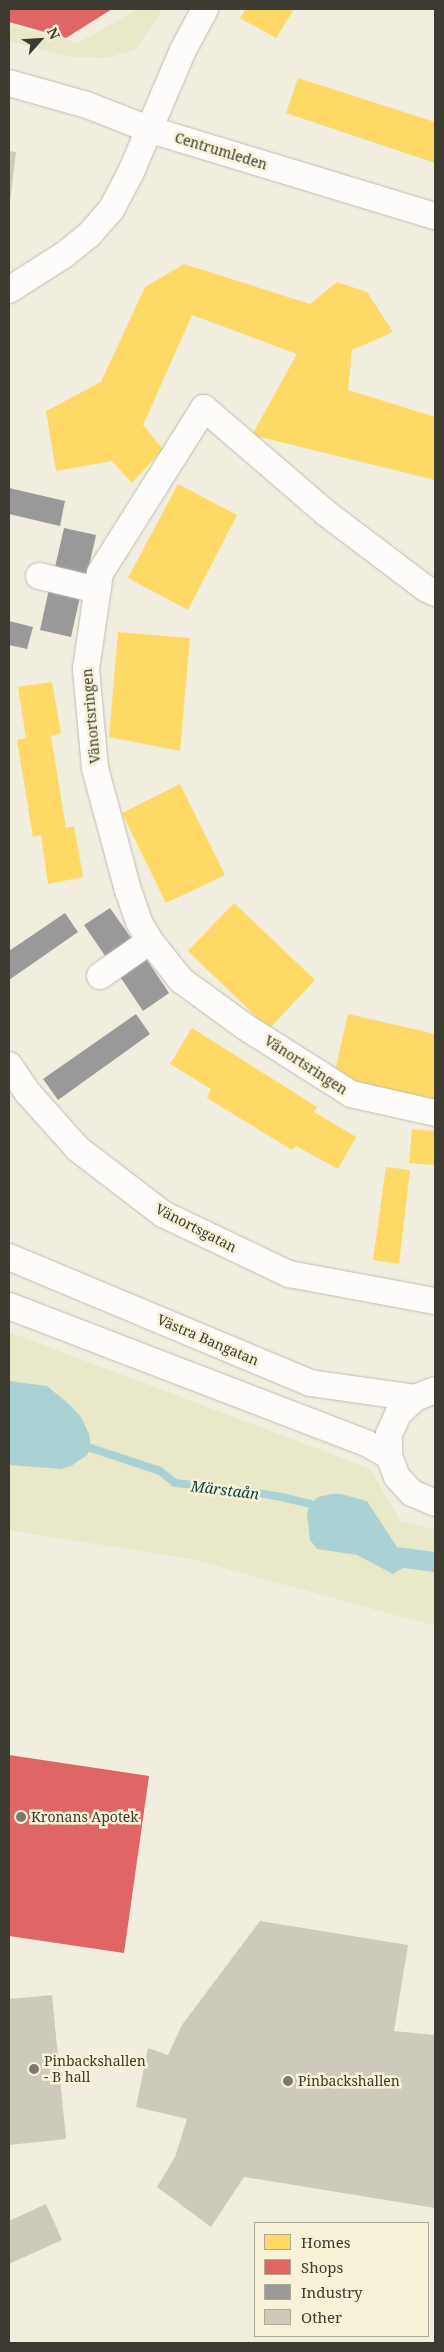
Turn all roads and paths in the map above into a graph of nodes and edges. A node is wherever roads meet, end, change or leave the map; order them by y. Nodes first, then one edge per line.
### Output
1 (205, 9) edge
2 (9, 83) edge
3 (148, 129) junction
4 (435, 216) edge
5 (9, 290) edge
6 (39, 576) dead end
7 (98, 590) junction
8 (435, 593) edge
9 (150, 941) junction
10 (100, 976) dead end
11 (9, 1065) edge
12 (435, 1113) edge
13 (9, 1257) edge
14 (435, 1300) edge
15 (9, 1306) edge
16 (425, 1394) edge
17 (389, 1456) junction
18 (435, 1502) edge

1 - 3 street
2 - 3 street, Centrumleden
3 - 4 street, Centrumleden
3 - 5 street
6 - 7 street
7 - 8 street, Vänortsringen
7 - 9 street, Vänortsringen
9 - 10 street
9 - 12 street, Vänortsringen
11 - 14 street, Vänortsgatan
13 - 16 street, Västra Bangatan
15 - 17 street
16 - 17 street, Västra Bangatan
17 - 18 street, Västra Bangatan

